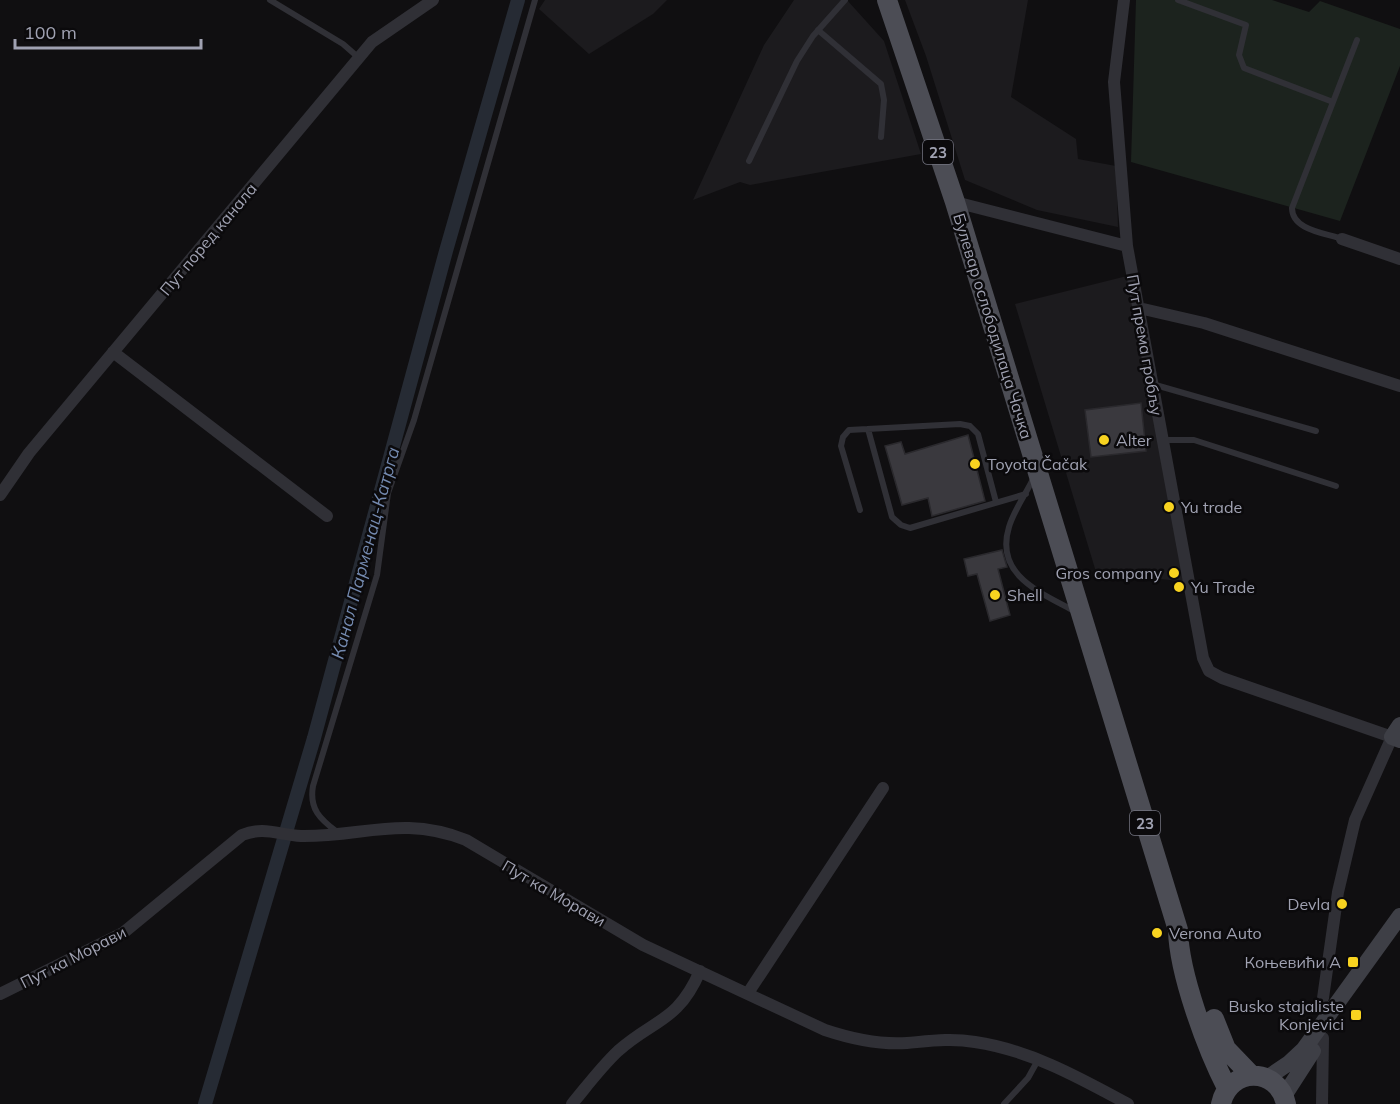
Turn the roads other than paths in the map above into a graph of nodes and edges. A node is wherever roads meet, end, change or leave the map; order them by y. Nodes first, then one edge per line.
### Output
1 (270, 0) edge
2 (433, 0) edge
3 (535, 0) edge
4 (845, 0) edge
5 (886, 0) edge
6 (1124, 0) edge
7 (1178, 0) edge
8 (818, 30) junction
9 (1357, 40) dead end
10 (359, 58) junction
11 (1333, 102) junction
12 (880, 137) dead end
13 (749, 161) dead end
14 (955, 202) junction
15 (1342, 239) joint
16 (1127, 246) junction
17 (1400, 259) edge
18 (1139, 308) junction
19 (113, 352) junction
20 (1152, 384) junction
21 (1400, 386) edge
22 (868, 429) junction
23 (1316, 431) dead end
24 (1162, 440) junction
25 (1037, 470) junction
26 (1336, 486) dead end
27 (1026, 494) junction
28 (0, 495) edge
29 (996, 502) junction
30 (860, 510) dead end
31 (327, 516) dead end
32 (1081, 615) junction
33 (1397, 734) edge
34 (883, 788) dead end
35 (337, 832) junction
36 (1400, 916) edge
37 (1400, 928) edge
38 (1178, 930) junction
39 (700, 971) junction
40 (748, 993) junction
41 (0, 994) edge
42 (1323, 998) dead end
43 (1320, 1034) junction
44 (1038, 1060) junction
45 (1259, 1077) junction
46 (1224, 1096) edge
47 (1285, 1100) edge
48 (572, 1104) edge
49 (1004, 1104) edge
50 (1128, 1104) edge
51 (1322, 1104) edge

1 - 10 lane
2 - 10 street, Пут поред канала
3 - 35 lane
4 - 8 lane
5 - 14 main road, Булевар ослободилаца Чачка / 23
6 - 16 street, Пут према гробљу
7 - 11 lane
8 - 12 lane
8 - 13 lane
9 - 11 lane
10 - 19 street, Пут поред канала
11 - 15 lane
14 - 16 street
14 - 25 main road, Булевар ослободилаца Чачка / 23
15 - 17 street
16 - 18 street, Пут према гробљу
18 - 20 street, Пут према гробљу
18 - 21 street
19 - 28 street, Пут поред канала
19 - 31 street
20 - 23 lane
20 - 24 street, Пут према гробљу
22 - 29 lane
22 - 29 lane
22 - 30 lane
24 - 26 lane
24 - 33 street, Пут према гробљу
25 - 27 lane
25 - 32 main road, Булевар ослободилаца Чачка / 23
27 - 29 lane
27 - 32 lane
32 - 38 main road, Булевар ослободилаца Чачка / 23
33 - 42 street
34 - 40 street
35 - 39 street, Пут ка Морави
35 - 41 street, Пут ка Морави
36 - 43 main road
37 - 43 main road
38 - 45 main road, Булевар ослободилаца Чачка / 23
38 - 46 main road, Булевар ослободилаца Чачка / 23
39 - 40 street, Пут ка Морави
39 - 48 street
40 - 44 street, Пут ка Морави
43 - 45 main road
43 - 47 main road
43 - 51 street
44 - 49 lane
44 - 50 street, Пут ка Морави
45 - 46 main road, 23
45 - 47 main road, 23

